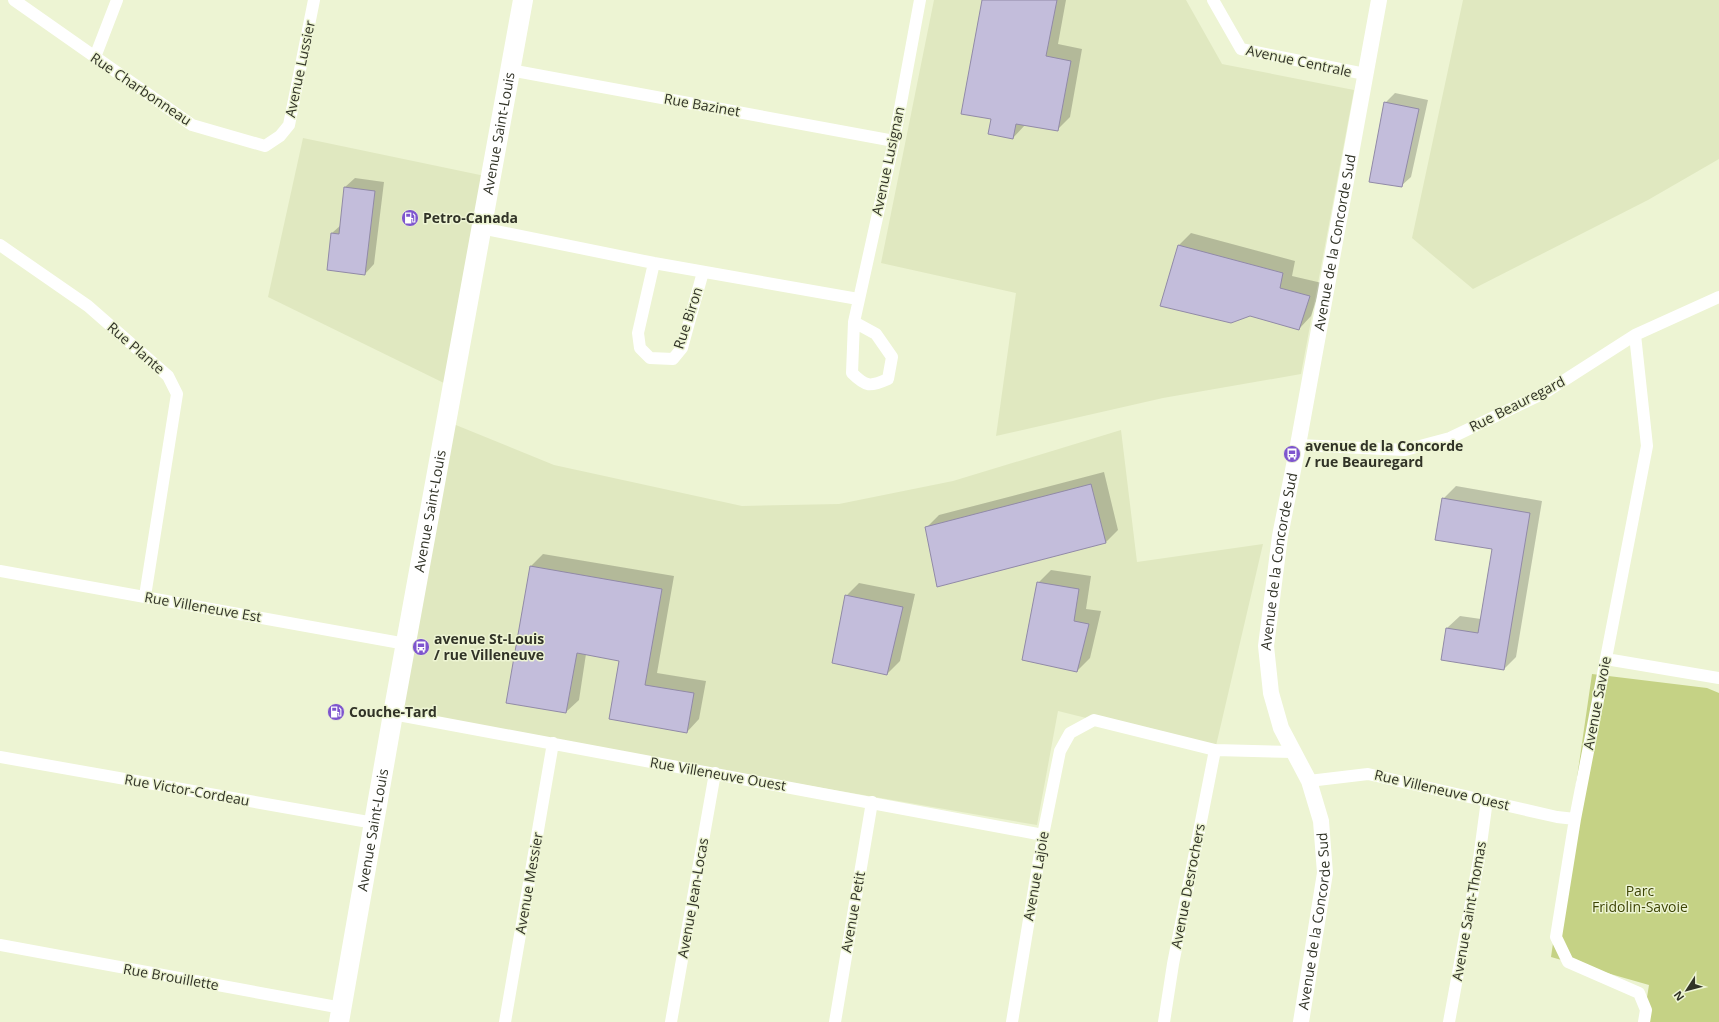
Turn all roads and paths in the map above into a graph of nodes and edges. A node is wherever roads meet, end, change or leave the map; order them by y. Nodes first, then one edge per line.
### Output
1 (14, 0) edge
2 (117, 0) edge
3 (314, 0) edge
4 (523, 0) edge
5 (920, 0) edge
6 (1213, 0) edge
7 (1378, 0) edge
8 (94, 57) junction
9 (510, 70) junction
10 (1365, 74) junction
11 (280, 136) joint
12 (894, 141) junction
13 (481, 228) junction
14 (0, 246) edge
15 (654, 263) junction
16 (702, 272) junction
17 (1719, 297) edge
18 (858, 299) junction
19 (854, 322) junction
20 (1635, 335) junction
21 (1298, 445) junction
22 (0, 571) edge
23 (145, 596) junction
24 (406, 644) junction
25 (1606, 659) junction
26 (1719, 678) edge
27 (393, 714) junction
28 (553, 743) junction
29 (1215, 750) junction
30 (1294, 752) junction
31 (0, 757) edge
32 (716, 773) junction
33 (1309, 781) junction
34 (1487, 800) junction
35 (872, 802) junction
36 (1575, 819) junction
37 (374, 823) junction
38 (1043, 836) junction
39 (0, 945) edge
40 (341, 1015) edge
41 (505, 1022) edge
42 (671, 1022) edge
43 (835, 1022) edge
44 (1012, 1022) edge
45 (1164, 1022) edge
46 (1301, 1022) edge
47 (1449, 1022) edge
48 (1644, 1022) edge

1 - 8 street, Rue Charbonneau
2 - 8 street
3 - 11 street, Avenue Lussier
4 - 9 main road, Avenue Saint-Louis
5 - 12 street, Avenue Lusignan
6 - 10 street, Avenue Centrale
7 - 10 street, Avenue de la Concorde Sud
8 - 11 street, Rue Charbonneau
9 - 12 street, Rue Bazinet
9 - 13 main road, Avenue Saint-Louis
10 - 21 street, Avenue de la Concorde Sud
12 - 18 street, Avenue Lusignan
13 - 15 street, Rue Biron
13 - 24 main road, Avenue Saint-Louis
14 - 23 street, Rue Plante
15 - 16 street, Rue Biron
15 - 16 street, Rue Biron
16 - 18 street, Rue Biron
17 - 20 street, Rue Beauregard
18 - 19 street, Avenue Lusignan
19 - 19 street, Avenue Lusignan
20 - 21 street, Rue Beauregard
20 - 25 street, Avenue Savoie
21 - 30 street, Avenue de la Concorde Sud
22 - 23 street, Rue Villeneuve Est
23 - 24 street, Rue Villeneuve Est
24 - 27 main road, Avenue Saint-Louis
25 - 26 street
25 - 36 street, Avenue Savoie
27 - 28 street, Rue Villeneuve Ouest
27 - 37 main road, Avenue Saint-Louis
28 - 32 street, Rue Villeneuve Ouest
28 - 41 street, Avenue Messier
29 - 30 street
29 - 38 street, Avenue Lajoie
29 - 45 street, Avenue Desrochers
30 - 33 street, Avenue de la Concorde Sud
31 - 37 street, Rue Victor-Cordeau
32 - 35 street, Rue Villeneuve Ouest
32 - 42 street, Avenue Jean-Locas
33 - 34 street, Rue Villeneuve Ouest
33 - 46 street, Avenue de la Concorde Sud
34 - 36 street, Rue Villeneuve Ouest
34 - 47 street, Avenue Saint-Thomas
35 - 38 street, Rue Villeneuve Ouest
35 - 43 street, Avenue Petit
36 - 48 street, Avenue Savoie
37 - 40 main road, Avenue Saint-Louis
38 - 44 street, Avenue Lajoie
39 - 40 street, Rue Brouillette

